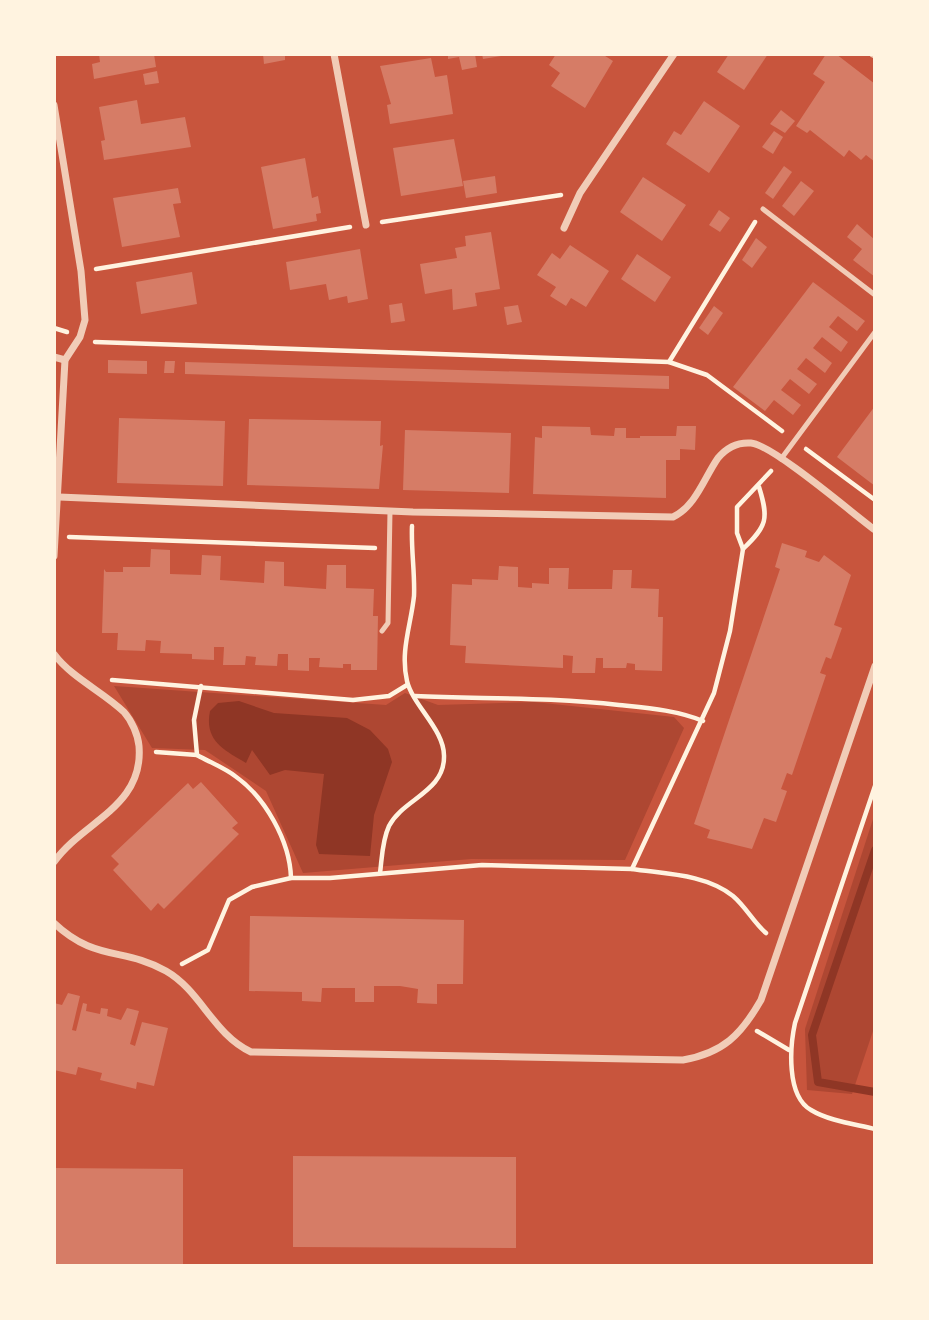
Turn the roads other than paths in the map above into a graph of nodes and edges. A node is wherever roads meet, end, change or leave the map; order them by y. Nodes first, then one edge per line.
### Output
1 (334, 54) edge
2 (674, 54) edge
3 (54, 104) edge
4 (763, 209) road end
5 (366, 225) road end
6 (564, 228) dead end
7 (875, 295) edge
8 (875, 332) edge
9 (54, 357) edge
10 (65, 360) junction
11 (781, 459) junction
12 (59, 497) junction
13 (390, 511) junction
14 (875, 530) edge
15 (54, 556) edge
16 (382, 631) dead end
17 (54, 654) edge
18 (875, 666) edge
19 (54, 862) edge
20 (54, 923) edge

1 - 5 street
2 - 6 street
3 - 10 street
4 - 7 lane
8 - 11 lane
9 - 10 street
10 - 12 street
11 - 13 street
11 - 14 street
12 - 13 street
12 - 15 street
13 - 16 lane
17 - 19 street
18 - 20 street

